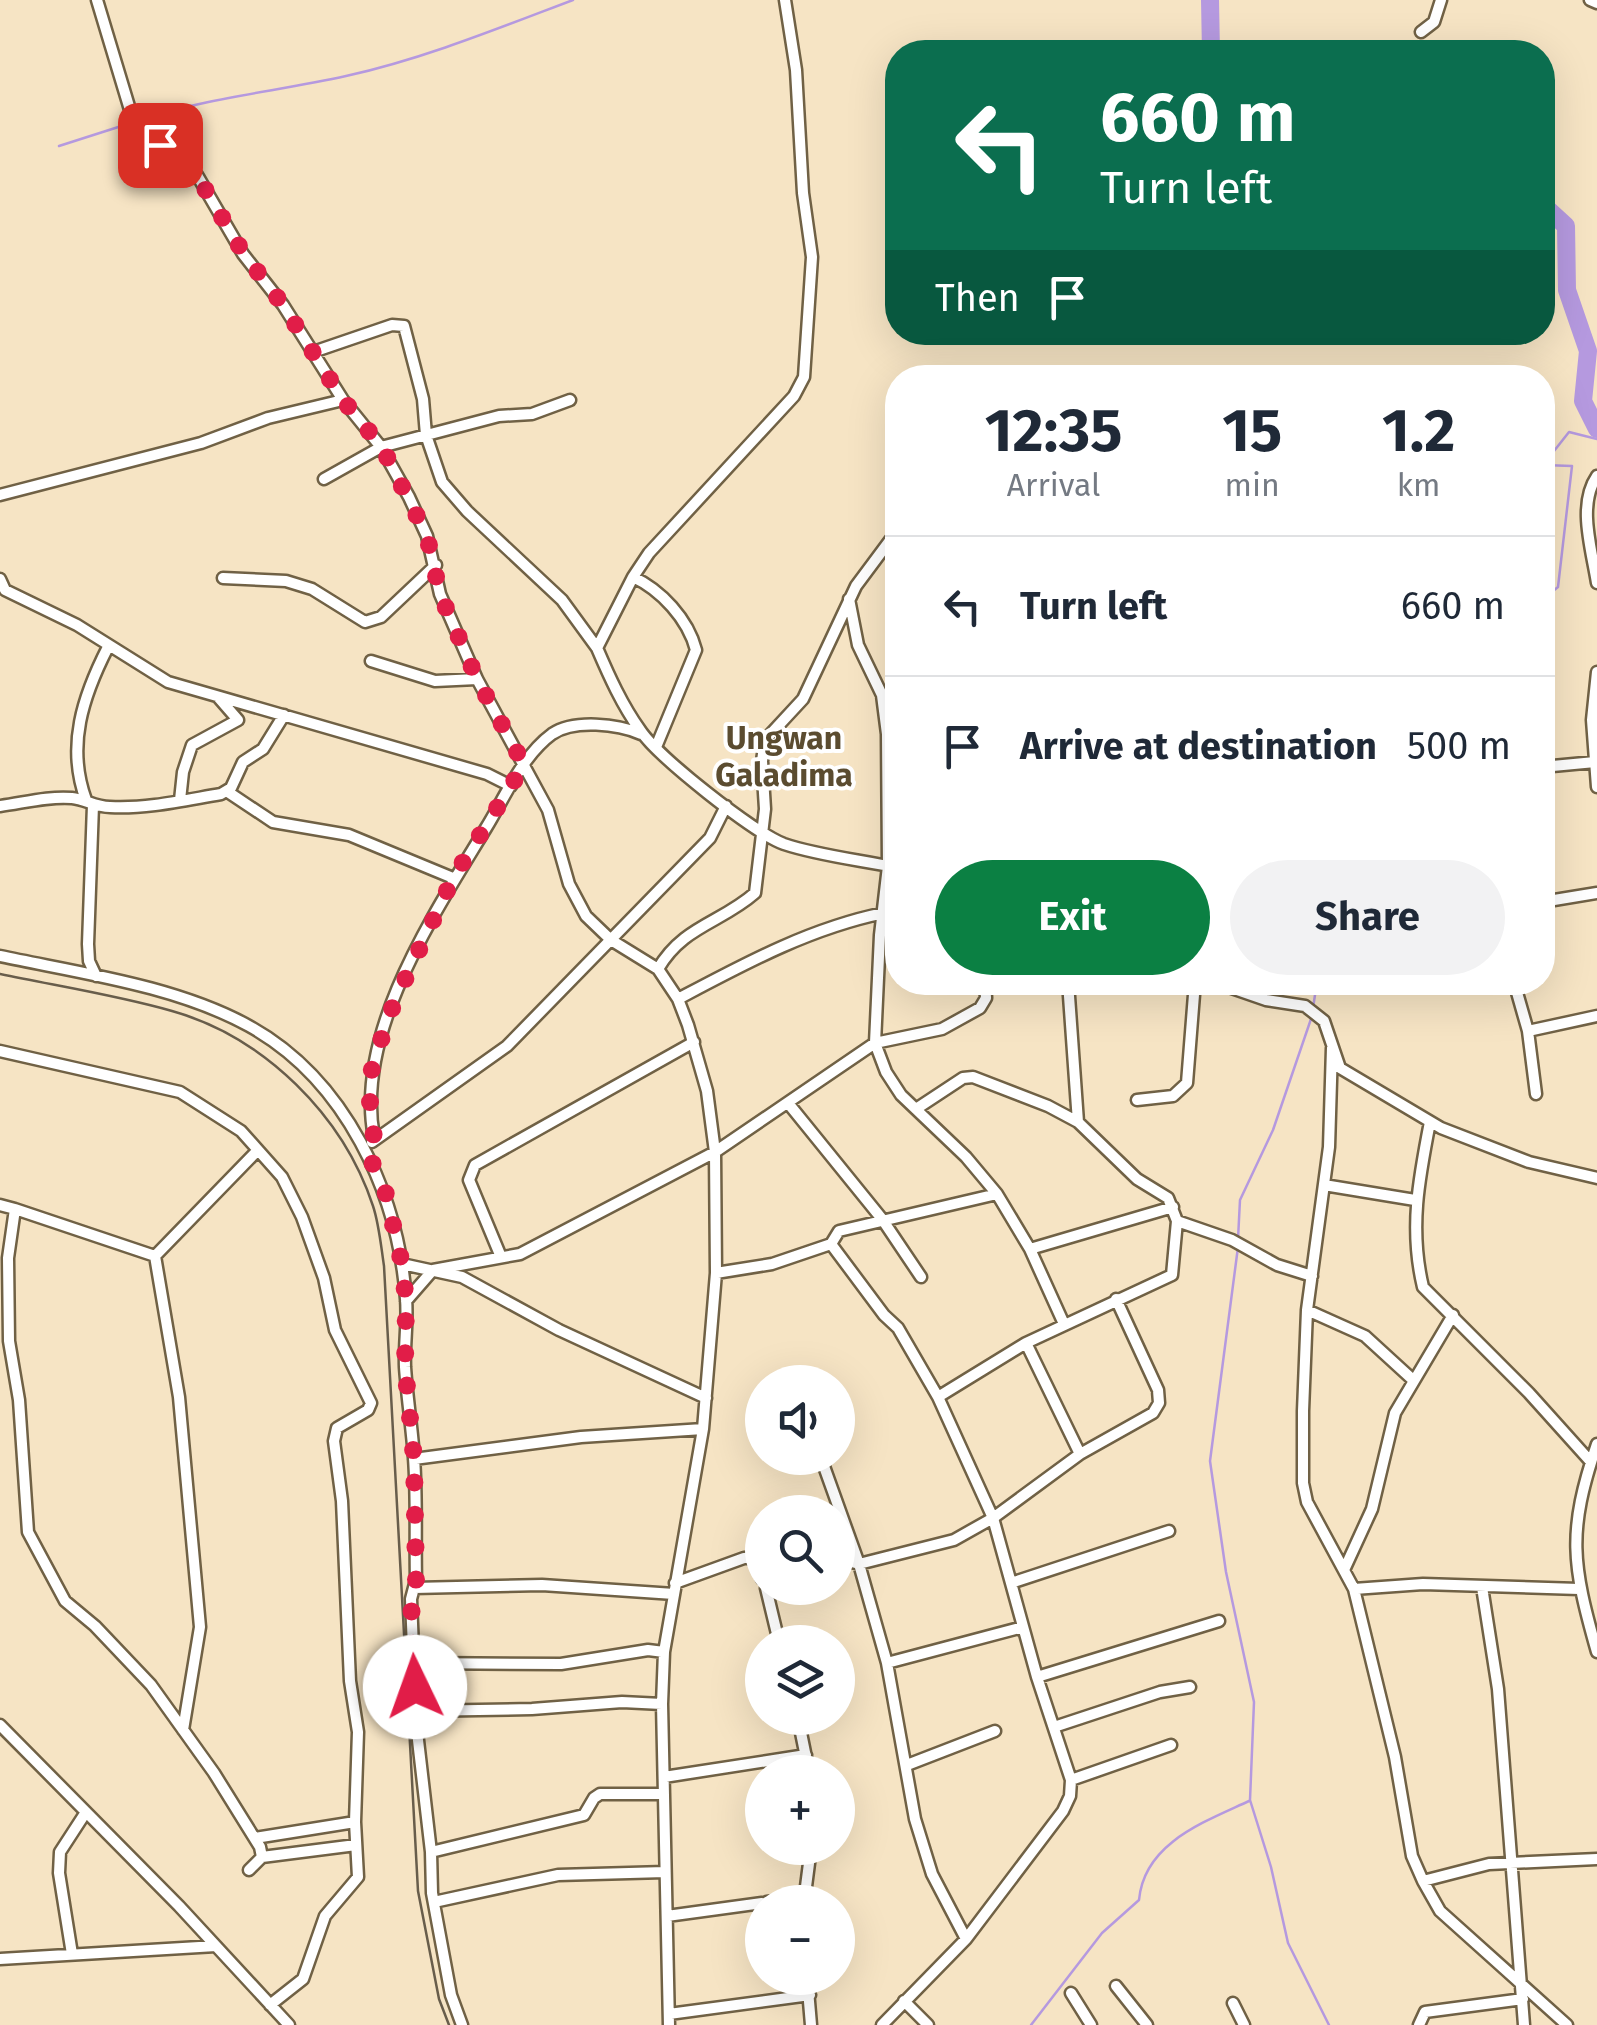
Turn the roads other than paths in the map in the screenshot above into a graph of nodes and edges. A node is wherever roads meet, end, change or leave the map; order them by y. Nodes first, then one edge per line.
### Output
1 (96, 0) edge
2 (785, 0) edge
3 (1442, 0) edge
4 (1421, 32) dead end
5 (313, 352) junction
6 (343, 400) junction
7 (570, 400) dead end
8 (426, 435) junction
9 (382, 447) junction
10 (1596, 476) edge
11 (324, 479) dead end
12 (0, 495) edge
13 (885, 548) edge
14 (436, 566) junction
15 (633, 576) junction
16 (223, 578) dead end
17 (0, 580) edge
18 (1597, 583) edge
19 (850, 599) junction
20 (108, 647) junction
21 (597, 648) junction
22 (371, 662) dead end
23 (1597, 672) edge
24 (477, 679) junction
25 (217, 696) junction
26 (284, 715) junction
27 (885, 733) edge
28 (642, 734) junction
29 (656, 747) junction
30 (1595, 762) edge
31 (524, 765) junction
32 (1555, 766) edge
33 (511, 786) junction
34 (1597, 787) edge
35 (228, 792) junction
36 (180, 800) junction
37 (89, 803) junction
38 (0, 806) edge
39 (726, 806) junction
40 (763, 834) junction
41 (885, 865) edge
42 (453, 878) junction
43 (1597, 894) edge
44 (1555, 900) edge
45 (885, 908) edge
46 (884, 913) junction
47 (611, 940) junction
48 (0, 956) edge
49 (658, 968) junction
50 (96, 976) junction
51 (986, 995) edge
52 (1069, 995) edge
53 (1194, 995) edge
54 (1252, 995) edge
55 (1518, 995) edge
56 (678, 999) junction
57 (1597, 1016) edge
58 (1528, 1031) junction
59 (694, 1042) junction
60 (875, 1044) junction
61 (1332, 1048) junction
62 (0, 1052) edge
63 (1536, 1094) dead end
64 (1137, 1100) dead end
65 (788, 1103) junction
66 (916, 1109) junction
67 (1078, 1122) junction
68 (1430, 1122) junction
69 (374, 1138) junction
70 (258, 1150) junction
71 (367, 1151) junction
72 (715, 1152) junction
73 (1597, 1178) edge
74 (1324, 1185) junction
75 (997, 1194) junction
76 (1415, 1200) junction
77 (0, 1204) edge
78 (1173, 1207) junction
79 (15, 1209) junction
80 (882, 1220) junction
81 (1177, 1220) junction
82 (831, 1244) junction
83 (1030, 1249) junction
84 (155, 1256) junction
85 (501, 1257) junction
86 (402, 1264) junction
87 (433, 1270) junction
88 (716, 1274) junction
89 (1312, 1276) junction
90 (921, 1278) dead end
91 (1116, 1299) junction
92 (406, 1301) junction
93 (1307, 1310) junction
94 (1452, 1315) junction
95 (1064, 1324) junction
96 (1026, 1343) junction
97 (1412, 1379) junction
98 (706, 1398) junction
99 (938, 1398) junction
100 (703, 1429) junction
101 (1597, 1444) edge
102 (1080, 1454) junction
103 (414, 1459) junction
104 (1591, 1462) junction
105 (827, 1475) edge
106 (1581, 1495) junction
107 (1597, 1498) edge
108 (993, 1518) junction
109 (1169, 1532) dead end
110 (745, 1561) edge
111 (855, 1563) edge
112 (859, 1564) junction
113 (1344, 1570) junction
114 (1011, 1584) junction
115 (1482, 1587) junction
116 (414, 1588) junction
117 (674, 1589) junction
118 (1354, 1589) junction
119 (1579, 1589) junction
120 (1219, 1621) dead end
121 (1023, 1627) junction
122 (664, 1652) junction
123 (1597, 1652) edge
124 (887, 1662) junction
125 (414, 1663) junction
126 (1037, 1677) junction
127 (1190, 1687) dead end
128 (662, 1704) junction
129 (416, 1711) junction
130 (0, 1725) edge
131 (1054, 1727) junction
132 (183, 1730) junction
133 (995, 1732) dead end
134 (802, 1735) edge
135 (1171, 1745) dead end
136 (806, 1755) edge
137 (745, 1764) edge
138 (906, 1765) junction
139 (664, 1777) junction
140 (1071, 1780) junction
141 (664, 1794) junction
142 (86, 1812) junction
143 (355, 1822) junction
144 (255, 1838) junction
145 (356, 1844) junction
146 (431, 1852) junction
147 (262, 1857) junction
148 (1597, 1860) edge
149 (1513, 1863) junction
150 (249, 1870) dead end
151 (666, 1872) junction
152 (1422, 1881) junction
153 (434, 1902) junction
154 (745, 1906) edge
155 (667, 1916) junction
156 (966, 1939) junction
157 (216, 1946) junction
158 (72, 1954) junction
159 (0, 1959) edge
160 (1522, 1984) junction
161 (1116, 1986) dead end
162 (1071, 1992) dead end
163 (805, 1995) edge
164 (810, 1995) edge
165 (1523, 1999) junction
166 (904, 2001) junction
167 (1234, 2003) dead end
168 (270, 2005) junction
169 (669, 2020) edge
170 (288, 2025) edge
171 (462, 2025) edge
172 (811, 2025) edge
173 (882, 2025) edge
174 (928, 2025) edge
175 (1091, 2025) edge
176 (1146, 2025) edge
177 (1244, 2025) edge
178 (1418, 2025) edge
179 (1524, 2025) edge
180 (1567, 2025) edge

1 - 5 street
2 - 15 street
3 - 4 street
5 - 6 street
5 - 8 street
6 - 9 street
6 - 12 street
7 - 8 street
8 - 9 street
8 - 21 street
9 - 11 street
9 - 14 street
10 - 18 street
13 - 19 street
14 - 16 street
14 - 24 street
15 - 21 street
15 - 29 street
17 - 20 street
19 - 27 street
19 - 40 street
20 - 25 street
20 - 37 street
21 - 28 street
22 - 24 street
23 - 30 street
24 - 31 street
25 - 26 street
25 - 36 street
26 - 33 street
26 - 35 street
28 - 29 street
28 - 31 street
29 - 39 street
30 - 32 street
30 - 34 street
31 - 33 street
31 - 47 street
33 - 42 street
35 - 36 street
35 - 42 street
36 - 37 street
37 - 38 street
37 - 50 street
39 - 40 street
39 - 47 street
40 - 41 street
40 - 49 street
42 - 69 street
43 - 44 street
45 - 46 street
46 - 56 street
46 - 60 street
47 - 49 street
47 - 69 street
48 - 50 street
49 - 56 street
50 - 71 street
51 - 60 street
52 - 67 street
53 - 64 street
54 - 61 street
55 - 58 street
56 - 59 street
57 - 58 street
58 - 63 street
59 - 72 street
59 - 85 street
60 - 65 street
60 - 66 street
61 - 68 street
61 - 74 street
62 - 70 street
65 - 72 street
65 - 80 street
66 - 67 street
66 - 75 street
67 - 78 street
68 - 73 street
68 - 76 street
69 - 71 street
70 - 84 street
70 - 143 street
71 - 86 street
72 - 85 street
72 - 88 street
74 - 76 street
74 - 89 street
75 - 80 street
75 - 83 street
76 - 94 street
77 - 79 street
78 - 81 street
78 - 83 street
79 - 84 street
79 - 132 street
80 - 82 street
80 - 90 street
81 - 89 street
81 - 91 street
82 - 88 street
82 - 99 street
83 - 95 street
84 - 132 street
85 - 87 street
86 - 87 street
86 - 92 street
87 - 92 street
87 - 98 street
88 - 98 street
89 - 93 street
91 - 95 street
91 - 102 street
92 - 103 street
93 - 97 street
93 - 113 street
94 - 97 street
94 - 104 street
95 - 96 street
96 - 99 street
96 - 102 street
97 - 113 street
98 - 100 street
99 - 108 street
100 - 103 street
100 - 117 street
101 - 104 street
102 - 108 street
103 - 116 street
104 - 106 street
105 - 112 street
106 - 107 street
106 - 119 street
108 - 112 street
108 - 114 street
109 - 114 street
110 - 117 street
111 - 112 street
112 - 124 street
113 - 118 street
114 - 121 street
115 - 118 street
115 - 119 street
115 - 149 street
116 - 117 street
116 - 125 street
117 - 122 street
118 - 152 street
119 - 123 street
120 - 126 street
121 - 124 street
121 - 126 street
122 - 125 street
122 - 128 street
124 - 138 street
125 - 129 street
126 - 131 street
127 - 131 street
128 - 129 street
128 - 139 street
129 - 146 street
130 - 142 street
131 - 140 street
132 - 144 street
133 - 138 street
134 - 136 street
135 - 140 street
137 - 139 street
138 - 156 street
139 - 141 street
140 - 156 street
141 - 146 street
141 - 151 street
142 - 157 street
142 - 158 street
143 - 144 street
143 - 145 street
144 - 147 street
145 - 147 street
145 - 168 street
146 - 153 street
147 - 150 street
148 - 149 street
149 - 152 street
149 - 160 street
151 - 153 street
151 - 155 street
152 - 160 street
153 - 171 street
154 - 155 street
155 - 169 street
156 - 166 street
157 - 158 street
157 - 168 street
158 - 159 street
160 - 165 street
160 - 180 street
161 - 176 street
162 - 175 street
163 - 169 street
164 - 172 street
165 - 178 street
165 - 179 street
166 - 173 street
166 - 174 street
167 - 177 street
168 - 170 street

